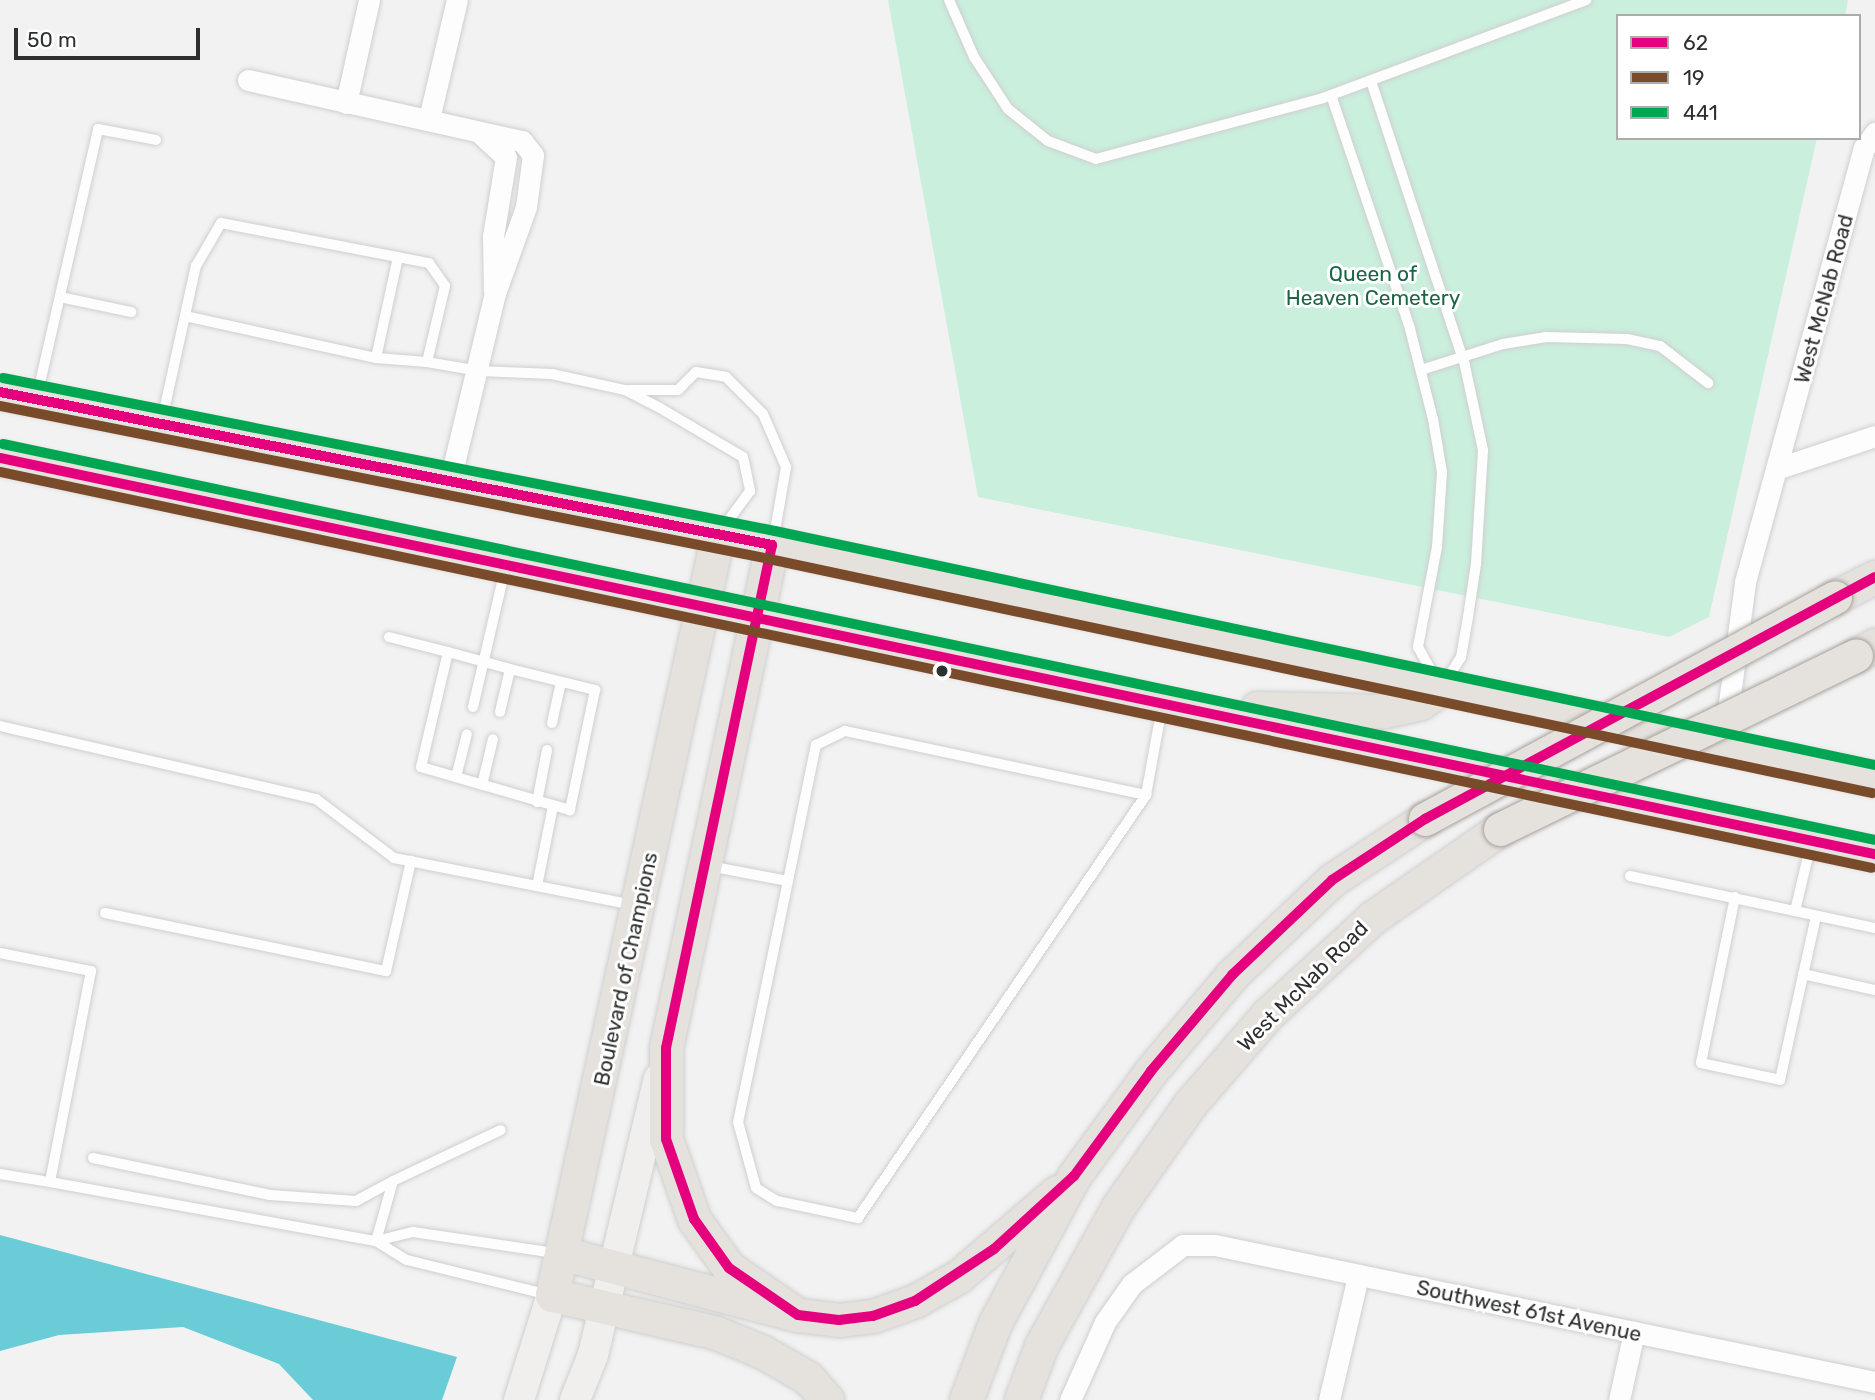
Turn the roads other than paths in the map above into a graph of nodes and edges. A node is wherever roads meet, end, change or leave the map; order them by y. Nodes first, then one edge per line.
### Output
1 (369, 0) edge
2 (457, 0) edge
3 (949, 0) edge
4 (1586, 0) edge
5 (248, 80) dead end
6 (1371, 81) junction
7 (1331, 95) junction
8 (346, 103) junction
9 (429, 120) junction
10 (1875, 133) edge
11 (156, 140) dead end
12 (398, 257) junction
13 (60, 297) junction
14 (131, 312) dead end
15 (185, 316) junction
16 (1462, 356) junction
17 (376, 358) junction
18 (427, 362) junction
19 (1421, 370) junction
20 (479, 371) junction
21 (1708, 383) dead end
22 (625, 390) junction
23 (0, 392) edge
24 (36, 399) junction
25 (162, 424) junction
26 (1875, 436) edge
27 (0, 458) edge
28 (1779, 468) junction
29 (450, 481) junction
30 (718, 534) junction
31 (772, 545) junction
32 (506, 563) junction
33 (1875, 577) edge
34 (703, 604) junction
35 (756, 614) junction
36 (389, 637) dead end
37 (1865, 650) edge
38 (448, 652) junction
39 (484, 662) junction
40 (510, 669) junction
41 (561, 682) junction
42 (1441, 689) junction
43 (1167, 704) junction
44 (473, 707) dead end
45 (500, 712) dead end
46 (552, 723) dead end
47 (0, 726) edge
48 (467, 734) dead end
49 (493, 739) dead end
50 (1723, 748) junction
51 (547, 750) dead end
52 (456, 777) junction
53 (1875, 779) edge
54 (482, 785) junction
55 (1146, 794) junction
56 (537, 802) junction
57 (553, 806) junction
58 (1812, 841) junction
59 (1875, 854) edge
60 (411, 861) junction
61 (703, 865) junction
62 (1630, 876) dead end
63 (788, 881) junction
64 (537, 886) junction
65 (1735, 897) junction
66 (640, 906) junction
67 (1795, 911) junction
68 (105, 913) dead end
69 (1816, 916) junction
70 (1875, 928) edge
71 (0, 953) edge
72 (1803, 974) junction
73 (1875, 990) edge
74 (666, 1048) junction
75 (502, 1130) dead end
76 (93, 1158) dead end
77 (0, 1174) edge
78 (1074, 1176) junction
79 (393, 1181) junction
80 (50, 1182) junction
81 (376, 1241) junction
82 (561, 1253) junction
83 (615, 1265) junction
84 (1358, 1276) junction
85 (552, 1295) junction
86 (604, 1308) junction
87 (798, 1315) junction
88 (1634, 1332) junction
89 (1875, 1382) edge
90 (519, 1400) edge
91 (575, 1400) edge
92 (827, 1400) edge
93 (967, 1400) edge
94 (1021, 1400) edge
95 (1070, 1400) edge
96 (1329, 1400) edge
97 (1619, 1400) edge

1 - 8 street
2 - 9 street
3 - 7 lane
4 - 6 lane
5 - 8 street
6 - 7 lane
6 - 16 lane
7 - 19 lane
8 - 9 street
9 - 20 street
10 - 28 street, West McNab Road
11 - 13 lane
12 - 15 lane
12 - 17 lane
12 - 18 lane
13 - 14 lane
13 - 24 lane
15 - 17 lane
15 - 25 lane
16 - 19 lane
16 - 21 lane
16 - 42 lane
17 - 18 lane
18 - 20 lane
19 - 42 lane
20 - 22 lane
20 - 29 street
22 - 30 lane
22 - 31 lane
23 - 24 main road
24 - 25 main road
25 - 29 main road
26 - 28 street
27 - 32 main road
28 - 50 street, West McNab Road
29 - 30 main road
30 - 31 main road
30 - 34 main road, Boulevard of Champions
31 - 35 main road
31 - 42 main road
32 - 34 main road
32 - 39 lane
33 - 78 main road, bridge
34 - 35 main road
34 - 66 main road, Boulevard of Champions
35 - 43 main road
35 - 61 main road
36 - 38 lane
37 - 94 main road, West McNab Road, bridge
38 - 39 lane
38 - 52 lane
39 - 40 lane
39 - 44 lane
40 - 41 lane
40 - 45 lane
41 - 46 lane
41 - 57 lane
42 - 43 main road
42 - 50 main road
43 - 55 lane
43 - 58 main road
47 - 60 lane
48 - 52 lane
49 - 54 lane
50 - 53 main road
51 - 56 lane
52 - 54 lane
54 - 56 lane
55 - 63 lane
55 - 63 lane
56 - 57 lane
57 - 64 lane
58 - 59 main road
58 - 67 lane
60 - 64 lane
60 - 68 lane
61 - 63 lane
61 - 74 main road
62 - 65 lane
64 - 66 lane
65 - 67 lane
65 - 72 lane
66 - 82 main road, Boulevard of Champions
67 - 69 lane
69 - 70 lane
69 - 72 lane
71 - 80 lane
72 - 73 lane
74 - 83 street
74 - 87 main road
75 - 79 lane
76 - 79 lane
77 - 80 lane
78 - 87 main road
78 - 93 main road
79 - 81 lane
80 - 81 lane
81 - 82 lane
81 - 85 lane
82 - 83 main road
82 - 85 main road, Boulevard of Champions
83 - 86 street
83 - 87 main road
84 - 88 street, Southwest 61st Avenue
84 - 95 street, Southwest 61st Avenue
84 - 96 street
85 - 86 main road
85 - 90 street, Boulevard of Champions
86 - 91 street
86 - 92 main road
88 - 89 street, Southwest 61st Avenue
88 - 97 street

